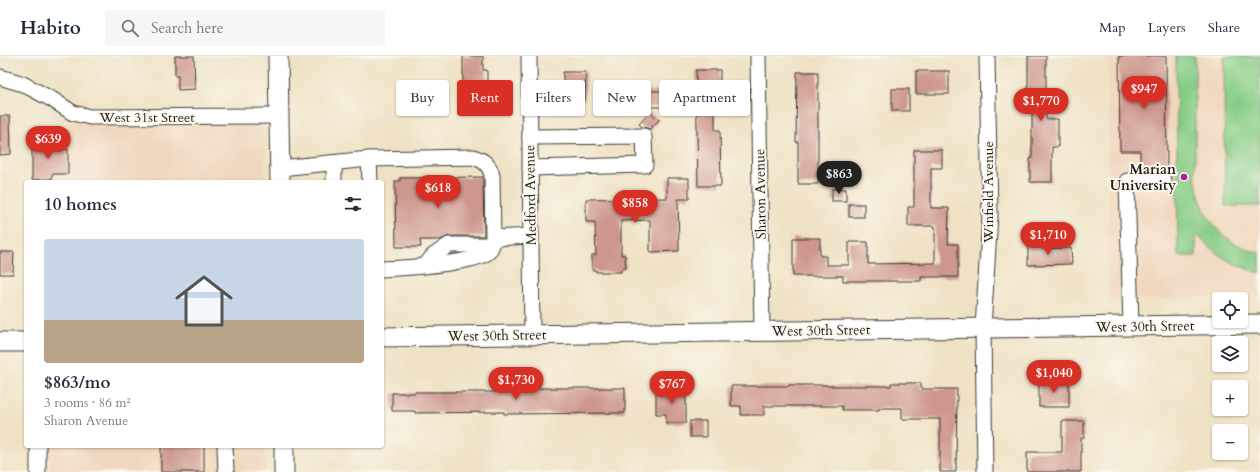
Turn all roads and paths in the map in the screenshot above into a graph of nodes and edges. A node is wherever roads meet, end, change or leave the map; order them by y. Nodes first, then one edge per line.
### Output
1 (278, 56) edge
2 (529, 56) edge
3 (758, 56) edge
4 (987, 56) edge
5 (0, 76) edge
6 (279, 116) junction
7 (530, 137) junction
8 (369, 159) junction
9 (334, 163) junction
10 (530, 168) junction
11 (280, 175) edge
12 (334, 180) edge
13 (370, 180) edge
14 (1164, 181) dead end
15 (531, 236) junction
16 (492, 241) junction
17 (384, 269) edge
18 (1260, 324) edge
19 (1131, 326) junction
20 (983, 328) junction
21 (762, 331) junction
22 (532, 334) junction
23 (384, 337) edge
24 (0, 342) edge
25 (24, 342) edge
26 (38, 448) edge
27 (225, 448) edge
28 (284, 448) edge
29 (38, 472) edge
30 (226, 472) edge
31 (284, 472) edge
32 (985, 472) edge

1 - 6 main road
2 - 7 street, Medford Avenue
3 - 21 street, Sharon Avenue
4 - 20 street, Winfield Avenue
5 - 6 street, West 31st Street
6 - 11 main road
7 - 10 street, Medford Avenue
7 - 10 street
8 - 9 street
8 - 13 street
8 - 16 street
9 - 11 street
9 - 12 street
10 - 15 street, Medford Avenue
14 - 19 street
15 - 16 street
15 - 22 street, Medford Avenue
16 - 17 street
18 - 19 main road, West 30th Street
19 - 20 main road, West 30th Street
20 - 21 main road, West 30th Street
20 - 32 street, Winfield Avenue
21 - 22 main road, West 30th Street
22 - 23 main road, West 30th Street
24 - 25 main road
26 - 29 street
27 - 30 street
28 - 31 main road

